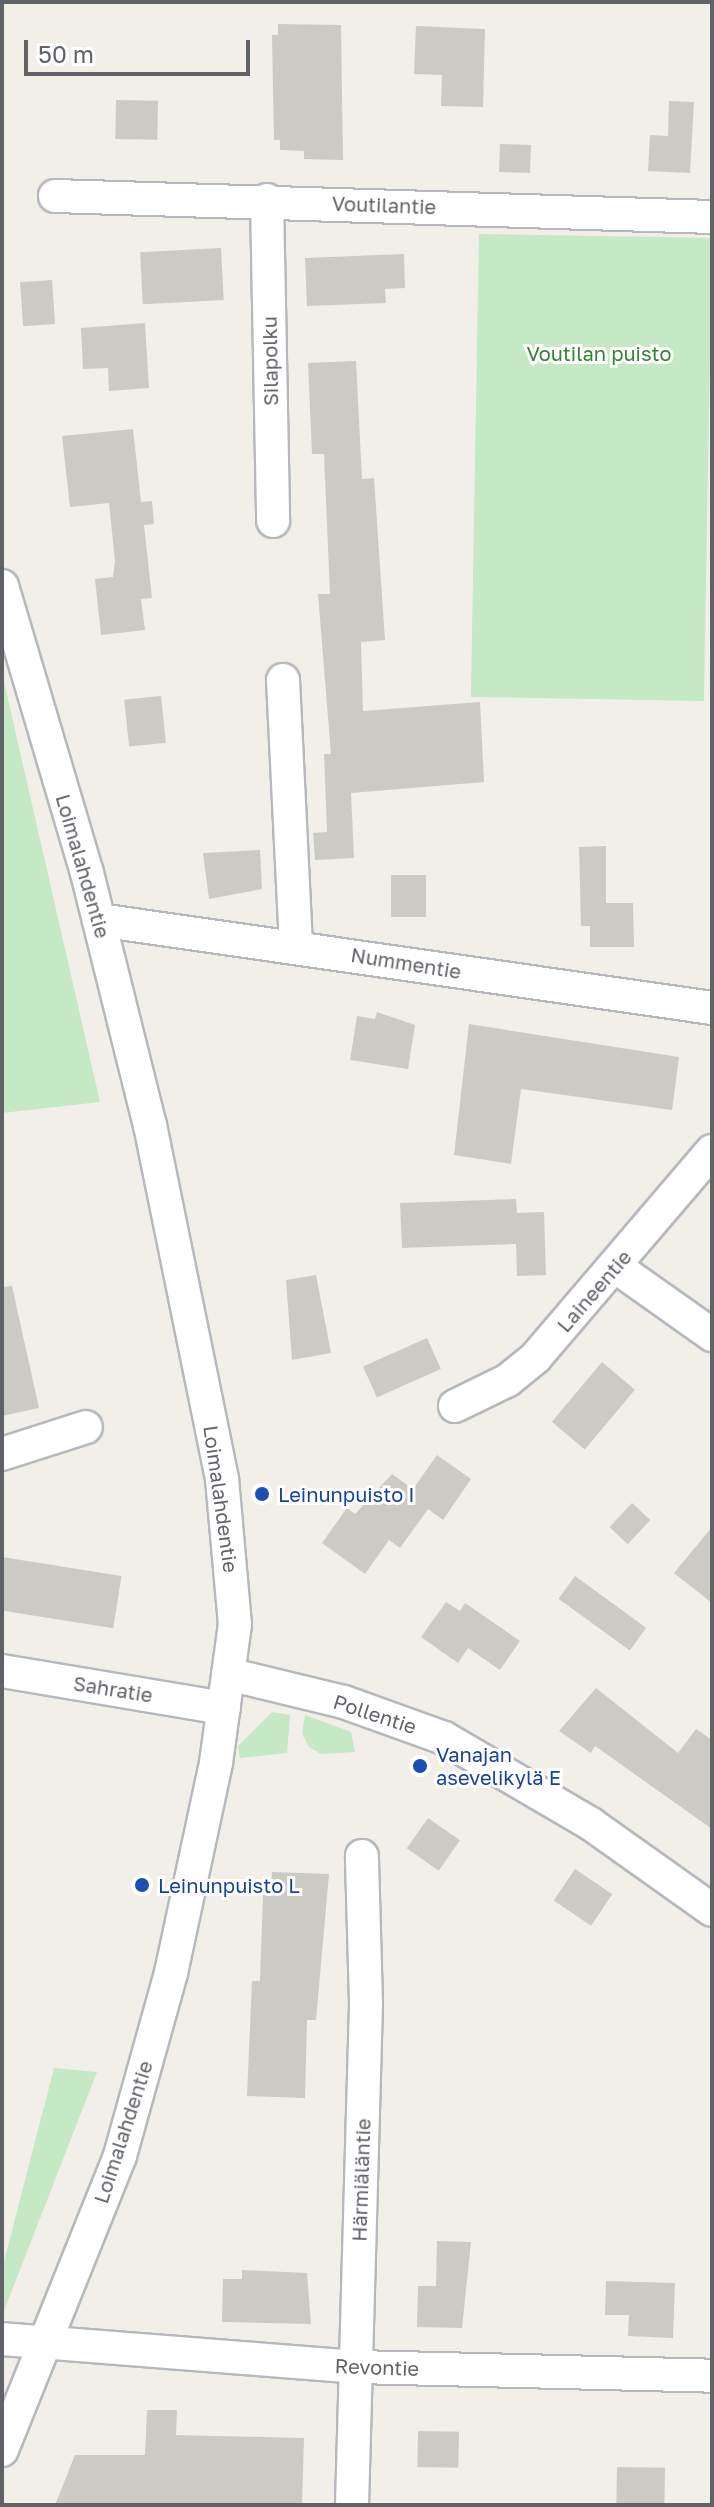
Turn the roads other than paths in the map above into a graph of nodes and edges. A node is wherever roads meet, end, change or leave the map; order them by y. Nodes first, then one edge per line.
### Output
1 (55, 196) dead end
2 (267, 200) junction
3 (712, 217) edge
4 (273, 521) dead end
5 (2, 586) edge
6 (283, 680) dead end
7 (99, 920) junction
8 (296, 946) junction
9 (712, 1008) edge
10 (712, 1151) edge
11 (616, 1267) junction
12 (712, 1335) edge
13 (455, 1406) dead end
14 (86, 1427) dead end
15 (2, 1454) edge
16 (2, 1671) edge
17 (228, 1674) junction
18 (224, 1708) junction
19 (362, 1856) dead end
20 (712, 1910) edge
21 (2, 2339) edge
22 (43, 2346) junction
23 (356, 2367) junction
24 (712, 2376) edge
25 (2, 2450) edge
26 (352, 2505) edge

1 - 2 street, Voutilantie
2 - 3 street, Voutilantie
2 - 4 street, Silapolku
5 - 7 street, Loimalahdentie
6 - 8 street
7 - 8 street, Nummentie
7 - 17 street, Loimalahdentie
8 - 9 street, Nummentie
10 - 11 street, Laineentie
11 - 12 street
11 - 13 street, Laineentie
14 - 15 street
16 - 18 street, Sahratie
17 - 18 street, Loimalahdentie
17 - 20 street, Pollentie
18 - 22 street, Loimalahdentie
19 - 23 street, Härmiäläntie
21 - 22 street, Revontie
22 - 23 street, Revontie
22 - 25 street, Loimalahdentie
23 - 24 street, Revontie
23 - 26 street, Härmiäläntie

